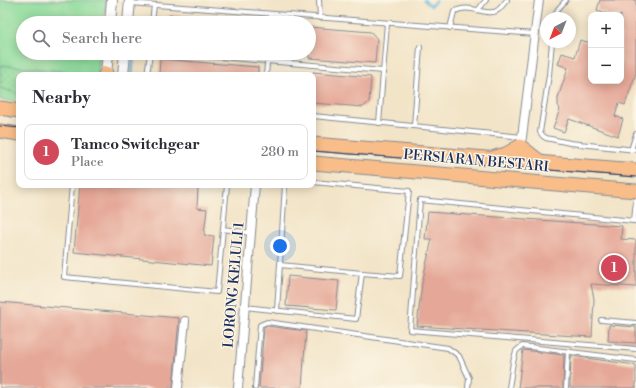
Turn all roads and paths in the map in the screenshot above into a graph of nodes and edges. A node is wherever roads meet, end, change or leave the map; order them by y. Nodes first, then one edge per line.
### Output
1 (112, 0) edge
2 (318, 0) edge
3 (486, 0) edge
4 (507, 0) edge
5 (539, 0) edge
6 (566, 0) edge
7 (129, 2) edge
8 (154, 5) junction
9 (478, 10) junction
10 (557, 12) edge
11 (271, 14) joint
12 (111, 16) edge
13 (128, 16) edge
14 (153, 16) edge
15 (296, 16) edge
16 (316, 18) edge
17 (320, 18) junction
18 (387, 23) junction
19 (450, 28) junction
20 (535, 34) junction
21 (420, 47) dead end
22 (551, 48) edge
23 (107, 60) edge
24 (124, 60) edge
25 (149, 60) edge
26 (255, 60) edge
27 (267, 61) junction
28 (383, 71) junction
29 (106, 72) edge
30 (123, 72) edge
31 (148, 72) edge
32 (266, 72) edge
33 (0, 108) edge
34 (16, 111) edge
35 (316, 116) edge
36 (379, 122) junction
37 (414, 126) junction
38 (0, 131) edge
39 (16, 134) edge
40 (636, 134) edge
41 (521, 142) junction
42 (316, 144) edge
43 (634, 150) edge
44 (489, 159) junction
45 (518, 161) junction
46 (316, 163) edge
47 (542, 163) junction
48 (636, 170) edge
49 (316, 182) edge
50 (72, 188) edge
51 (227, 188) edge
52 (255, 188) edge
53 (285, 188) edge
54 (636, 191) edge
55 (636, 200) edge
56 (635, 221) edge
57 (223, 229) junction
58 (251, 233) junction
59 (280, 265) junction
60 (362, 273) junction
61 (245, 307) junction
62 (277, 311) junction
63 (601, 320) dead end
64 (185, 321) dead end
65 (636, 323) edge
66 (636, 349) edge
67 (568, 352) junction
68 (636, 360) edge
69 (178, 388) edge
70 (238, 388) edge
71 (255, 388) edge
72 (468, 388) edge
73 (509, 388) edge
74 (566, 388) edge

1 - 12 street
2 - 17 lane
3 - 9 lane
4 - 9 lane
5 - 20 street
6 - 10 lane
7 - 8 lane
7 - 13 street
8 - 11 lane
8 - 14 lane
9 - 19 lane
11 - 15 lane
16 - 17 lane
17 - 18 lane
18 - 19 lane
18 - 28 lane
19 - 20 lane
20 - 41 street
21 - 37 lane
22 - 43 lane
23 - 29 street
24 - 30 street
25 - 31 lane
26 - 27 lane
27 - 28 lane
27 - 32 lane
28 - 36 lane
33 - 34 main road
35 - 36 lane
36 - 37 lane
37 - 41 lane
38 - 39 main road
40 - 43 lane
41 - 44 main road
41 - 45 street
41 - 47 main road
42 - 44 main road, PERSIARAN BESTARI
44 - 45 main road, PERSIARAN BESTARI
45 - 47 main road, PERSIARAN BESTARI
46 - 54 main road, PERSIARAN BESTARI
47 - 48 main road, PERSIARAN BESTARI
49 - 60 lane
50 - 57 lane
51 - 57 lane
52 - 58 street, LORONG KELULI 1
53 - 59 lane
55 - 56 lane
56 - 66 lane
57 - 58 lane
58 - 61 street, LORONG KELULI 1
59 - 60 lane
59 - 62 lane
60 - 62 lane
61 - 62 lane
61 - 70 street, LORONG KELULI 1
63 - 65 lane
64 - 69 street
67 - 68 lane
67 - 73 lane
67 - 74 lane
71 - 72 lane

